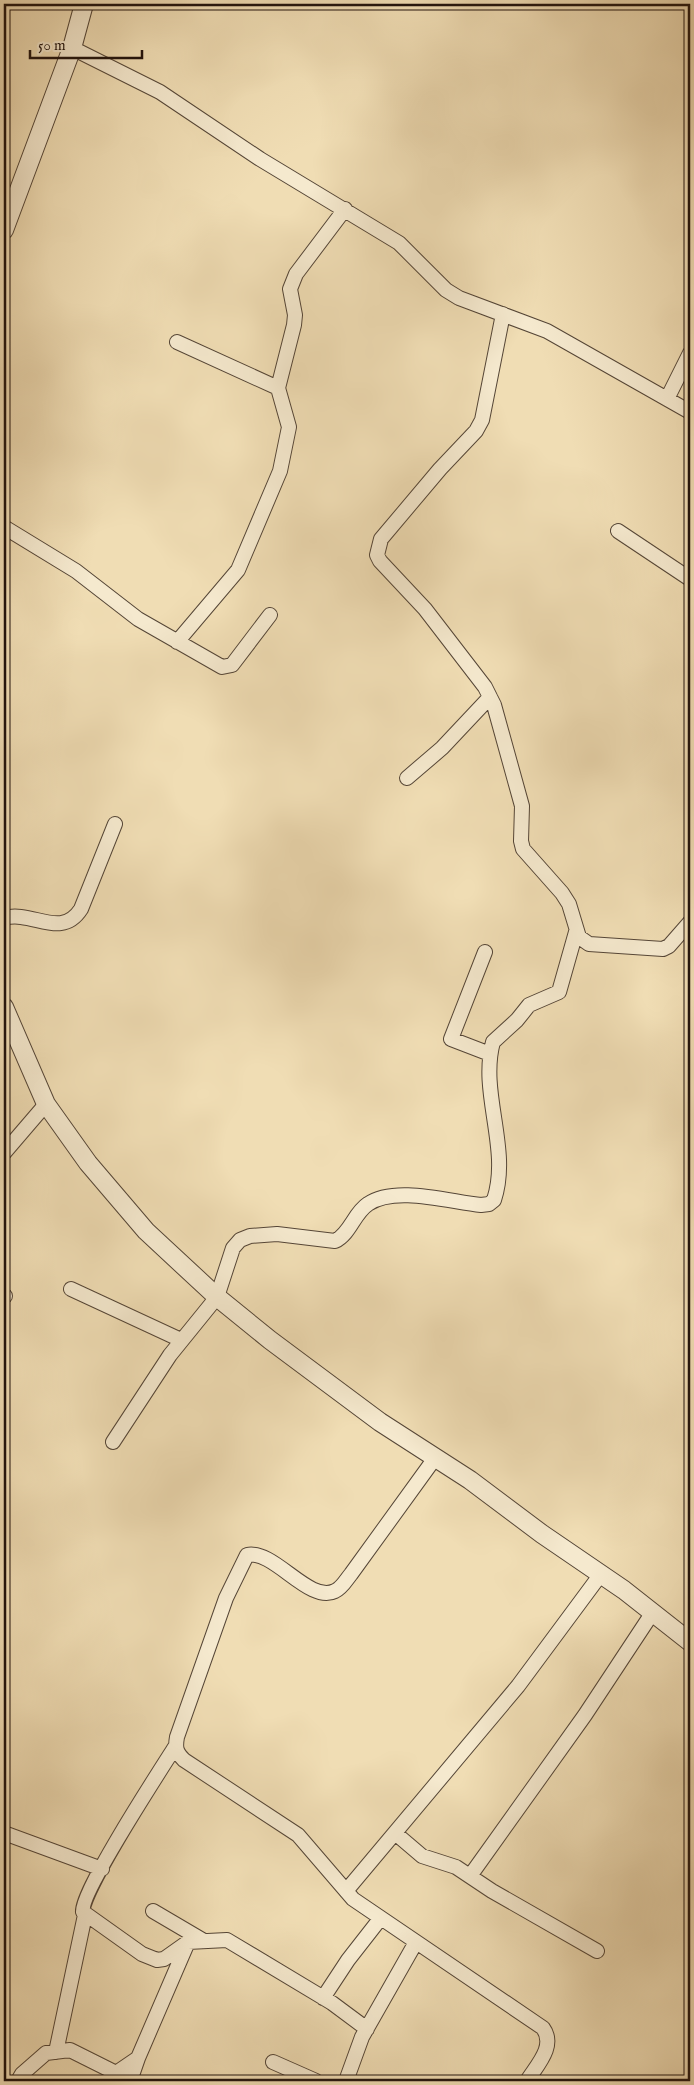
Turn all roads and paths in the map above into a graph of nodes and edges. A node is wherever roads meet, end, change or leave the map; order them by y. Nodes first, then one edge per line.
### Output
1 (84, 4) edge
2 (72, 48) junction
3 (345, 209) junction
4 (4, 230) edge
5 (503, 314) junction
6 (177, 342) dead end
7 (690, 353) edge
8 (278, 388) junction
9 (667, 399) junction
10 (690, 412) edge
11 (4, 527) edge
12 (618, 531) dead end
13 (690, 579) edge
14 (270, 615) dead end
15 (178, 642) junction
16 (490, 697) junction
17 (406, 778) dead end
18 (115, 824) dead end
19 (4, 918) edge
20 (690, 922) edge
21 (576, 932) junction
22 (484, 952) dead end
23 (4, 1007) edge
24 (490, 1054) junction
25 (46, 1104) junction
26 (4, 1153) edge
27 (71, 1289) dead end
28 (217, 1297) junction
29 (182, 1340) junction
30 (113, 1442) dead end
31 (435, 1458) junction
32 (601, 1574) junction
33 (653, 1612) junction
34 (690, 1642) edge
35 (175, 1747) junction
36 (4, 1833) edge
37 (396, 1833) junction
38 (102, 1869) junction
39 (470, 1876) junction
40 (346, 1891) junction
41 (153, 1911) dead end
42 (85, 1915) junction
43 (380, 1919) junction
44 (204, 1940) junction
45 (188, 1942) junction
46 (416, 1942) junction
47 (597, 1951) dead end
48 (323, 1998) junction
49 (367, 2029) junction
50 (56, 2052) junction
51 (138, 2058) junction
52 (273, 2062) dead end
53 (18, 2081) edge
54 (130, 2081) edge
55 (316, 2081) edge
56 (346, 2081) edge
57 (527, 2081) edge

1 - 2 street
2 - 3 street
2 - 4 street
3 - 5 street
3 - 8 street
5 - 9 street
5 - 16 street
6 - 8 street
7 - 9 street
8 - 15 street
9 - 10 street
11 - 15 street
12 - 13 street
14 - 15 street
16 - 17 street
16 - 21 street
18 - 19 street
20 - 21 street
21 - 24 street
22 - 24 street
23 - 25 street
24 - 28 street
25 - 26 street
25 - 28 street
27 - 29 street
28 - 29 street
28 - 31 street
29 - 30 street
31 - 32 street
31 - 35 street
32 - 33 street
32 - 37 street
33 - 34 street
33 - 39 street
35 - 38 street
35 - 40 street
36 - 38 street
37 - 39 street
37 - 40 street
38 - 42 street
39 - 47 street
40 - 43 street
41 - 44 street
42 - 45 street
42 - 50 street
43 - 46 street
43 - 48 street
44 - 45 street
44 - 48 street
45 - 51 street
46 - 49 street
46 - 57 street
48 - 49 street
49 - 56 street
50 - 51 street
50 - 53 street
51 - 54 street
52 - 55 street

